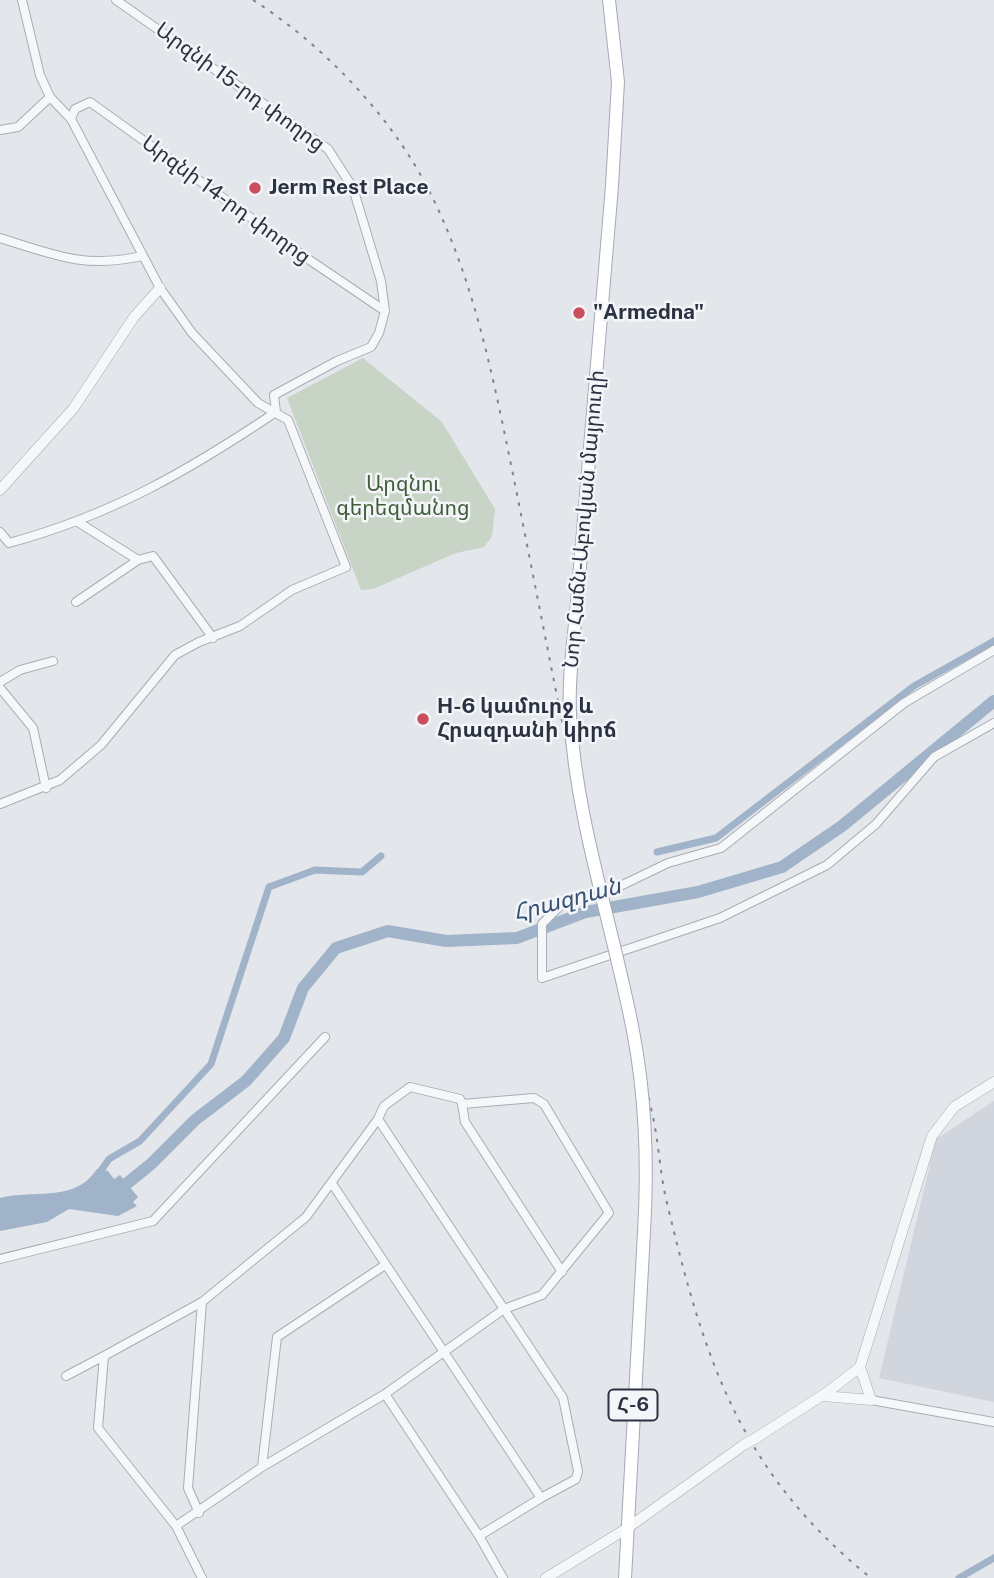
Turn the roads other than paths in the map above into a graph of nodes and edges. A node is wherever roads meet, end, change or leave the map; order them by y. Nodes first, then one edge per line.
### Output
1 (22, 0) edge
2 (116, 0) edge
3 (608, 0) edge
4 (50, 97) junction
5 (71, 119) junction
6 (0, 130) edge
7 (0, 238) edge
8 (142, 256) junction
9 (160, 288) junction
10 (385, 311) junction
11 (276, 411) junction
12 (0, 489) edge
13 (78, 522) junction
14 (0, 532) edge
15 (138, 561) junction
16 (76, 602) dead end
17 (213, 638) junction
18 (994, 650) edge
19 (53, 661) dead end
20 (0, 682) edge
21 (0, 688) edge
22 (994, 723) edge
23 (46, 788) junction
24 (0, 804) edge
25 (325, 1037) dead end
26 (994, 1082) edge
27 (462, 1104) junction
28 (378, 1119) junction
29 (333, 1185) junction
30 (0, 1259) edge
31 (385, 1265) junction
32 (562, 1272) junction
33 (202, 1303) junction
34 (504, 1309) junction
35 (445, 1351) junction
36 (104, 1356) junction
37 (860, 1367) junction
38 (66, 1376) dead end
39 (385, 1394) junction
40 (822, 1396) junction
41 (871, 1400) junction
42 (994, 1422) edge
43 (262, 1467) junction
44 (541, 1498) junction
45 (199, 1513) junction
46 (176, 1526) junction
47 (625, 1529) junction
48 (479, 1536) junction
49 (202, 1578) edge
50 (503, 1578) edge
51 (546, 1578) edge
52 (625, 1578) edge

1 - 4 street
2 - 10 street, Արզնի 15-րդ փողոց
3 - 47 main road, Նոր Հաճն-Աբովյան մայրուղի / Հ-6, bridge
4 - 5 street
4 - 6 street
5 - 8 street
5 - 10 street, Արզնի 14-րդ փողոց
7 - 8 street
8 - 9 street
9 - 11 street
9 - 12 street
10 - 11 street, Արզնի 15-րդ փողոց
11 - 13 street
11 - 17 street
13 - 14 street
13 - 15 street
15 - 16 street
15 - 17 street
17 - 23 street
18 - 22 street
19 - 20 street
21 - 23 street
23 - 24 street
25 - 30 street
26 - 37 street
27 - 28 street
27 - 32 street
27 - 32 street
28 - 29 street
28 - 34 street
29 - 31 street
29 - 33 street
31 - 35 street
31 - 43 street
32 - 34 street
33 - 36 street
33 - 45 street
34 - 35 street
34 - 44 street
35 - 39 street
35 - 44 street
36 - 38 street
36 - 46 street
37 - 40 street
37 - 41 street
39 - 43 street
39 - 48 street
40 - 41 street
40 - 47 street, bridge
41 - 42 street
43 - 45 street
44 - 48 street
45 - 46 street
46 - 49 street
47 - 51 street
47 - 52 main road, Նոր Հաճն-Աբովյան մայրուղի / Հ-6
48 - 50 street

